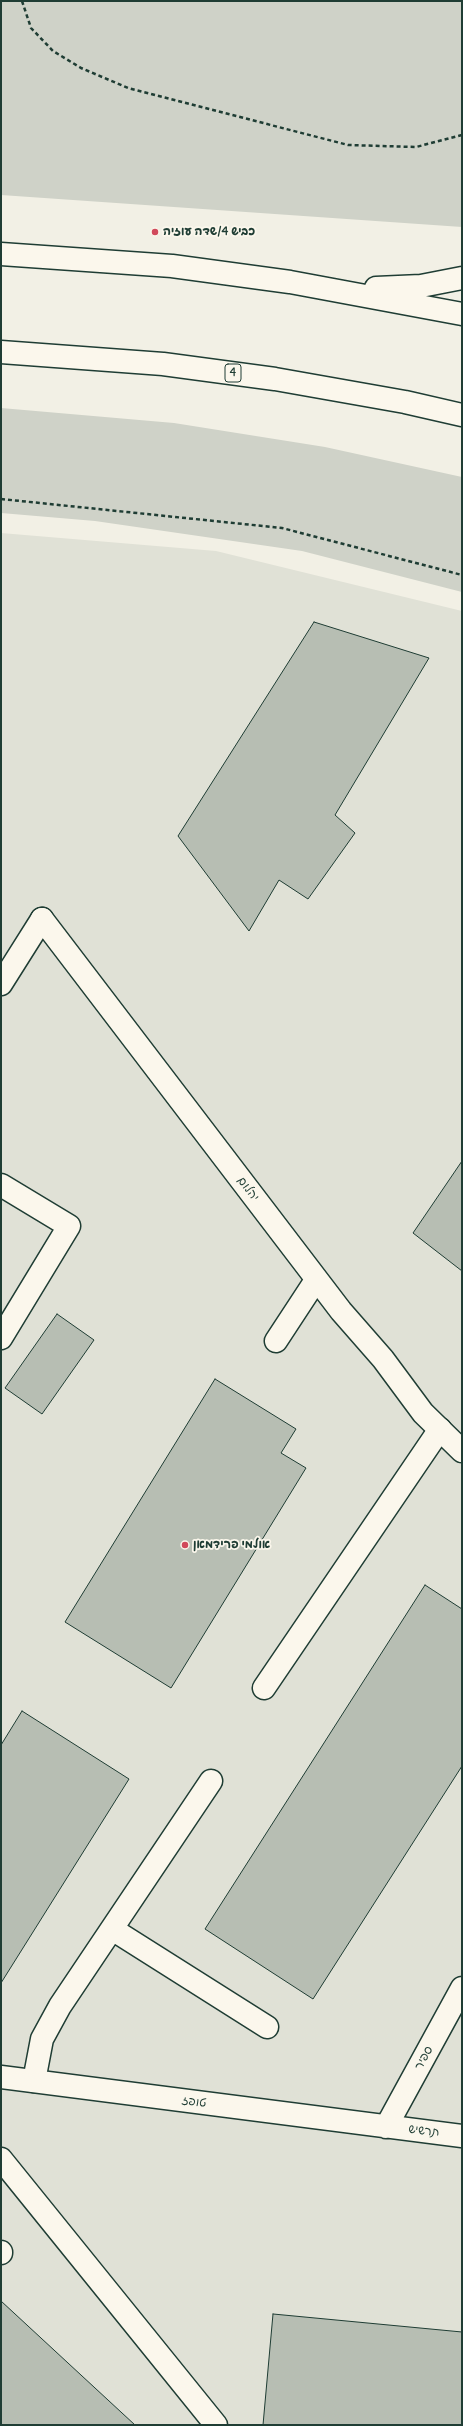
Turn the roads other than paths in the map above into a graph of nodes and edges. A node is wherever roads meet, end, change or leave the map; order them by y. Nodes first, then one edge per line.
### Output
1 (1, 254) edge
2 (462, 278) edge
3 (333, 289) junction
4 (462, 314) edge
5 (1, 352) edge
6 (462, 415) edge
7 (1, 984) edge
8 (1, 1185) edge
9 (316, 1280) junction
10 (1, 1338) edge
11 (276, 1341) dead end
12 (440, 1429) junction
13 (462, 1451) edge
14 (264, 1688) dead end
15 (211, 1781) dead end
16 (112, 1929) junction
17 (462, 1988) edge
18 (267, 2027) dead end
19 (1, 2077) edge
20 (34, 2081) junction
21 (386, 2127) junction
22 (462, 2136) edge
23 (1, 2159) edge
24 (216, 2425) edge

1 - 3 main road
2 - 3 main road
3 - 4 main road
5 - 6 main road, 4
7 - 9 main road, יהלום
8 - 10 main road
9 - 11 main road
9 - 12 main road, יהלום
12 - 13 main road, יהלום
12 - 14 main road
15 - 16 main road
16 - 18 main road
16 - 20 main road
17 - 21 main road, ספיר
19 - 20 main road, טופז
20 - 21 main road, טופז
21 - 22 main road, תרשיש
23 - 24 main road

